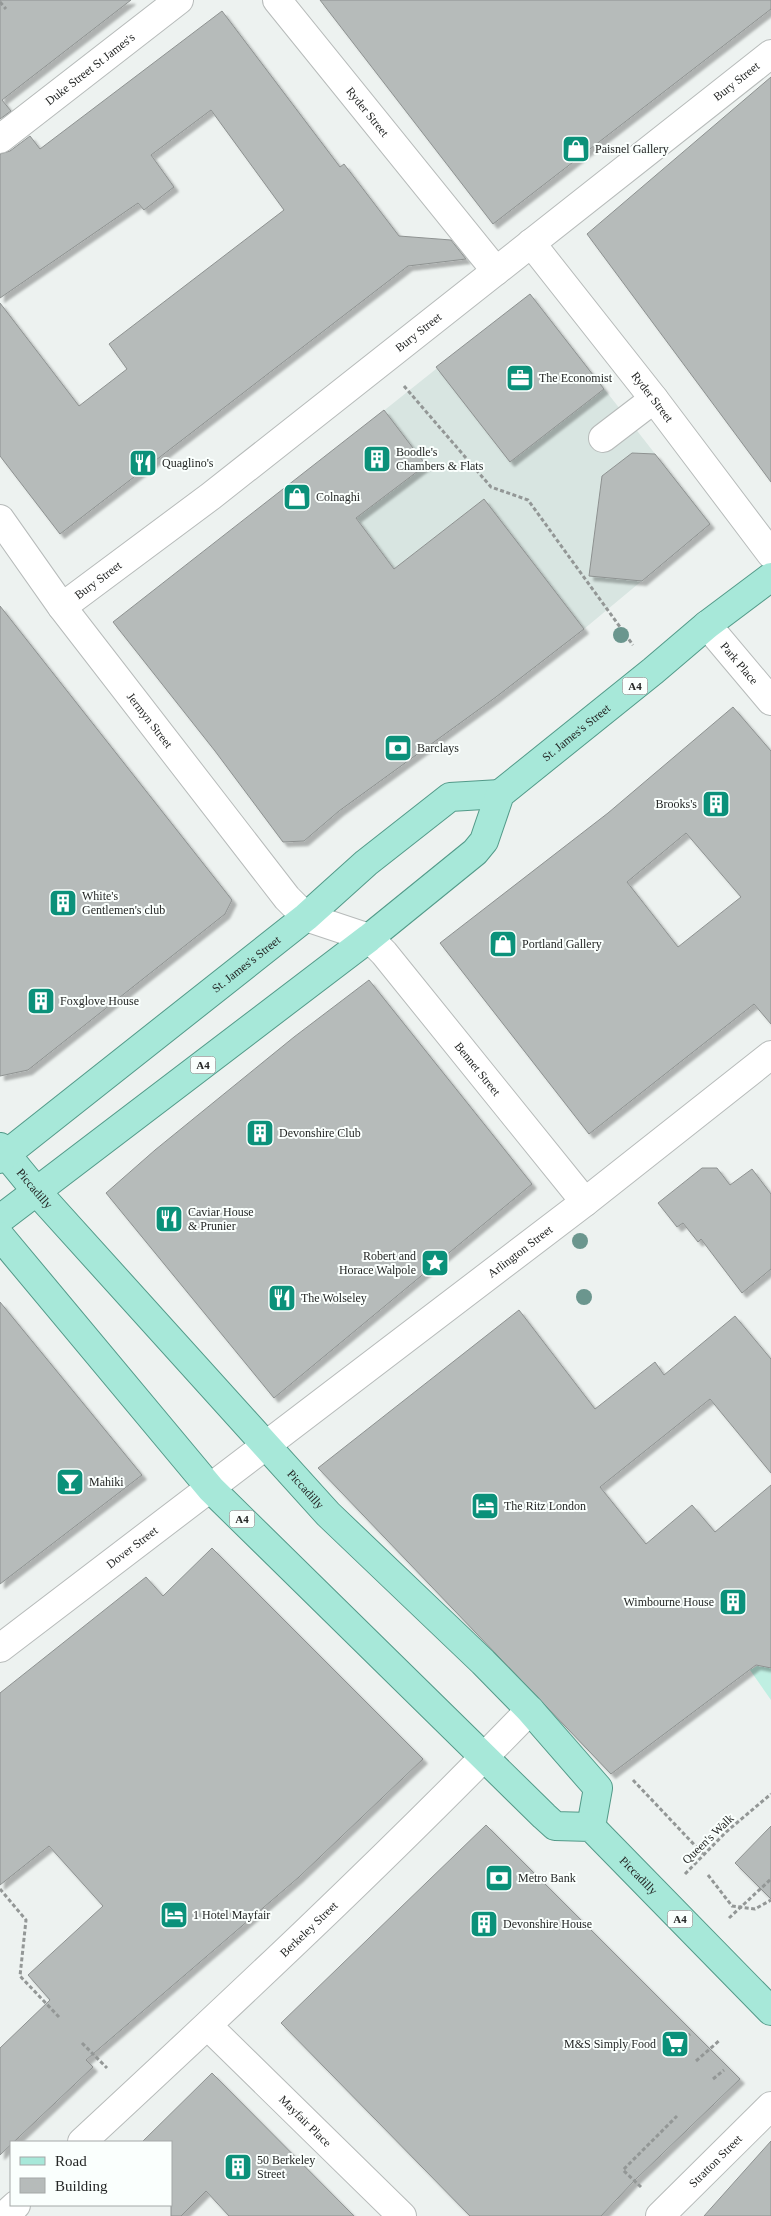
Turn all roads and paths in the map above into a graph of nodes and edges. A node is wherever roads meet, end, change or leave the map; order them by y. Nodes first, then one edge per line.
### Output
1 (277, 0) edge
2 (0, 2) edge
3 (164, 5) edge
4 (6, 9) dead end
5 (771, 54) edge
6 (0, 139) edge
7 (531, 243) junction
8 (496, 271) junction
9 (402, 384) dead end
10 (654, 399) junction
11 (603, 438) dead end
12 (0, 519) edge
13 (771, 554) edge
14 (771, 577) edge
15 (62, 607) junction
16 (614, 621) dead end
17 (707, 625) junction
18 (771, 701) edge
19 (500, 794) junction
20 (306, 916) junction
21 (369, 938) junction
22 (771, 1055) edge
23 (2, 1154) edge
24 (38, 1192) junction
25 (585, 1202) junction
26 (0, 1219) edge
27 (0, 1236) edge
28 (266, 1446) junction
29 (211, 1488) junction
30 (0, 1648) edge
31 (530, 1710) junction
32 (484, 1757) junction
33 (627, 1773) dead end
34 (771, 1794) edge
35 (591, 1827) junction
36 (703, 1854) junction
37 (708, 1875) dead end
38 (771, 1879) edge
39 (0, 1889) edge
40 (662, 1900) junction
41 (771, 1900) edge
42 (704, 1943) junction
43 (771, 2011) edge
44 (59, 2017) dead end
45 (208, 2026) junction
46 (690, 2034) dead end
47 (720, 2040) dead end
48 (82, 2043) dead end
49 (679, 2043) dead end
50 (696, 2061) dead end
51 (106, 2068) dead end
52 (724, 2070) dead end
53 (713, 2079) dead end
54 (771, 2106) edge
55 (677, 2116) dead end
56 (83, 2141) edge
57 (641, 2187) dead end
58 (15, 2206) edge
59 (4, 2216) edge
60 (402, 2216) edge
61 (660, 2216) edge

1 - 8 street, Ryder Street
2 - 4 path
3 - 6 street, Duke Street St James's
5 - 7 street, Bury Street
7 - 8 street, Bury Street
7 - 10 street, Ryder Street
8 - 15 street, Bury Street
9 - 16 path
10 - 11 street
10 - 13 street, Ryder Street
12 - 15 street, Jermyn Street
14 - 17 main road, St. James's Street / A4
15 - 20 street, Jermyn Street
17 - 18 street, Park Place
17 - 19 main road, St. James's Street / A4
19 - 20 main road, St. James's Street
19 - 21 main road, A4
20 - 21 street
20 - 23 main road, St. James's Street
21 - 24 main road, A4
21 - 25 street, Bennet Street
22 - 25 street, Arlington Street
23 - 24 main road, Piccadilly
24 - 26 main road, A4
24 - 28 main road, Piccadilly
25 - 28 street, Arlington Street
27 - 29 main road, A4
28 - 29 street, Dover Street
28 - 31 main road, Piccadilly
29 - 30 street, Dover Street
29 - 32 main road, A4
31 - 32 street, Berkeley Street
31 - 35 main road, Piccadilly
32 - 35 main road, A4
32 - 45 street, Berkeley Street
33 - 36 path
34 - 36 path, Queen's Walk
35 - 40 main road, Piccadilly / A4
36 - 40 path, Queen's Walk
37 - 41 path
38 - 42 path
39 - 44 path
40 - 42 main road, Piccadilly / A4
42 - 43 main road, Piccadilly / A4
45 - 56 street, Berkeley Street
45 - 60 street, Mayfair Place
46 - 49 path
47 - 50 path
48 - 51 path
52 - 53 path
54 - 61 street, Stratton Street
55 - 57 path
58 - 59 street

